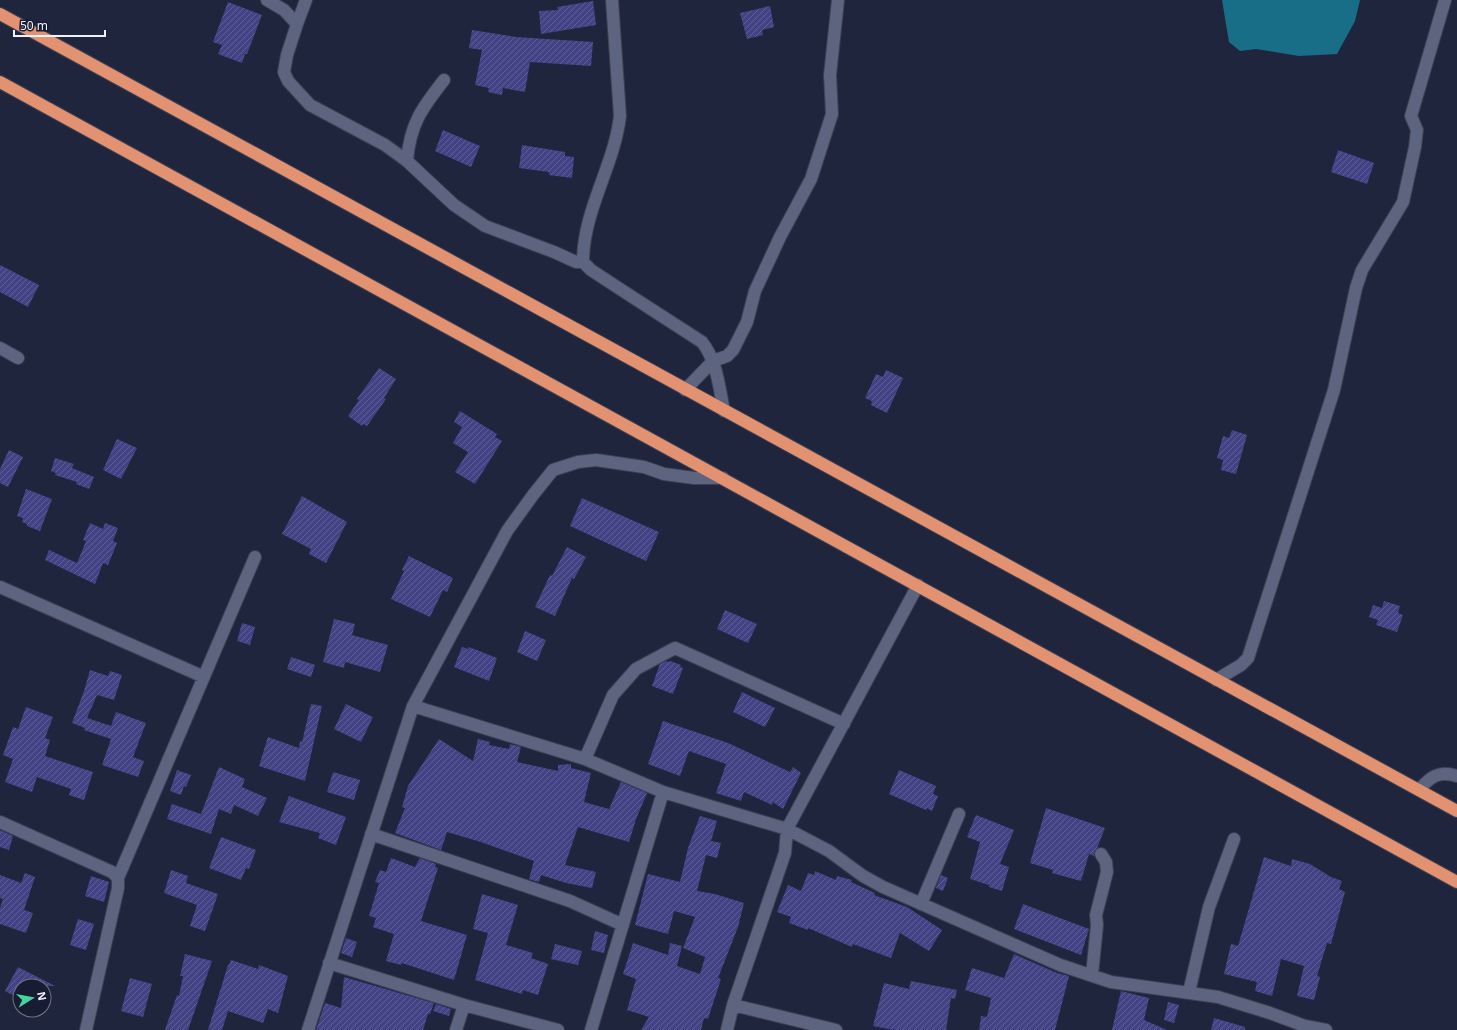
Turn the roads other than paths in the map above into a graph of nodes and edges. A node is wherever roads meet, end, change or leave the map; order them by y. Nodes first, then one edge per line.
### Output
1 (267, 0) edge
2 (306, 0) edge
3 (612, 0) edge
4 (838, 0) edge
5 (1445, 0) edge
6 (0, 14) edge
7 (297, 24) junction
8 (444, 80) dead end
9 (0, 82) edge
10 (408, 161) junction
11 (583, 262) junction
12 (0, 348) edge
13 (18, 358) dead end
14 (713, 361) junction
15 (685, 390) junction
16 (724, 411) junction
17 (723, 478) junction
18 (255, 557) dead end
19 (918, 585) junction
20 (0, 587) edge
21 (204, 677) junction
22 (1216, 680) junction
23 (413, 706) junction
24 (844, 724) junction
25 (585, 759) junction
26 (1457, 776) edge
27 (1419, 790) junction
28 (663, 792) junction
29 (1457, 811) edge
30 (959, 814) dead end
31 (0, 822) edge
32 (787, 829) junction
33 (371, 834) junction
34 (1234, 840) dead end
35 (1101, 854) dead end
36 (118, 878) junction
37 (1457, 882) edge
38 (921, 904) junction
39 (623, 925) junction
40 (329, 963) junction
41 (1092, 974) junction
42 (1189, 992) junction
43 (464, 1005) junction
44 (733, 1005) junction
45 (1304, 1028) edge
46 (86, 1030) edge
47 (308, 1030) edge
48 (456, 1030) edge
49 (558, 1030) edge
50 (591, 1030) edge
51 (727, 1030) edge
52 (836, 1030) edge
53 (1326, 1030) edge

1 - 7 street
2 - 7 street
3 - 11 street
4 - 14 street
5 - 22 street
6 - 15 highway
7 - 10 street
8 - 10 street
9 - 17 highway
10 - 11 street
11 - 14 street
12 - 13 street
14 - 15 street
14 - 16 street
15 - 16 highway
16 - 22 highway
17 - 19 highway
17 - 23 street
18 - 21 street
19 - 24 street
19 - 37 highway
20 - 21 street
21 - 36 street
22 - 27 highway
23 - 25 street
23 - 33 street
24 - 25 street
24 - 32 street
25 - 28 street
26 - 27 street
27 - 29 highway
28 - 32 street
28 - 39 street
30 - 38 street
31 - 36 street
32 - 38 street
32 - 44 street
33 - 39 street
33 - 40 street
34 - 42 street
35 - 41 street
36 - 46 street
38 - 41 street
39 - 50 street
40 - 43 street
40 - 47 street
41 - 42 street
42 - 45 street
43 - 48 street
43 - 49 street
44 - 51 street
44 - 52 street
45 - 53 street

